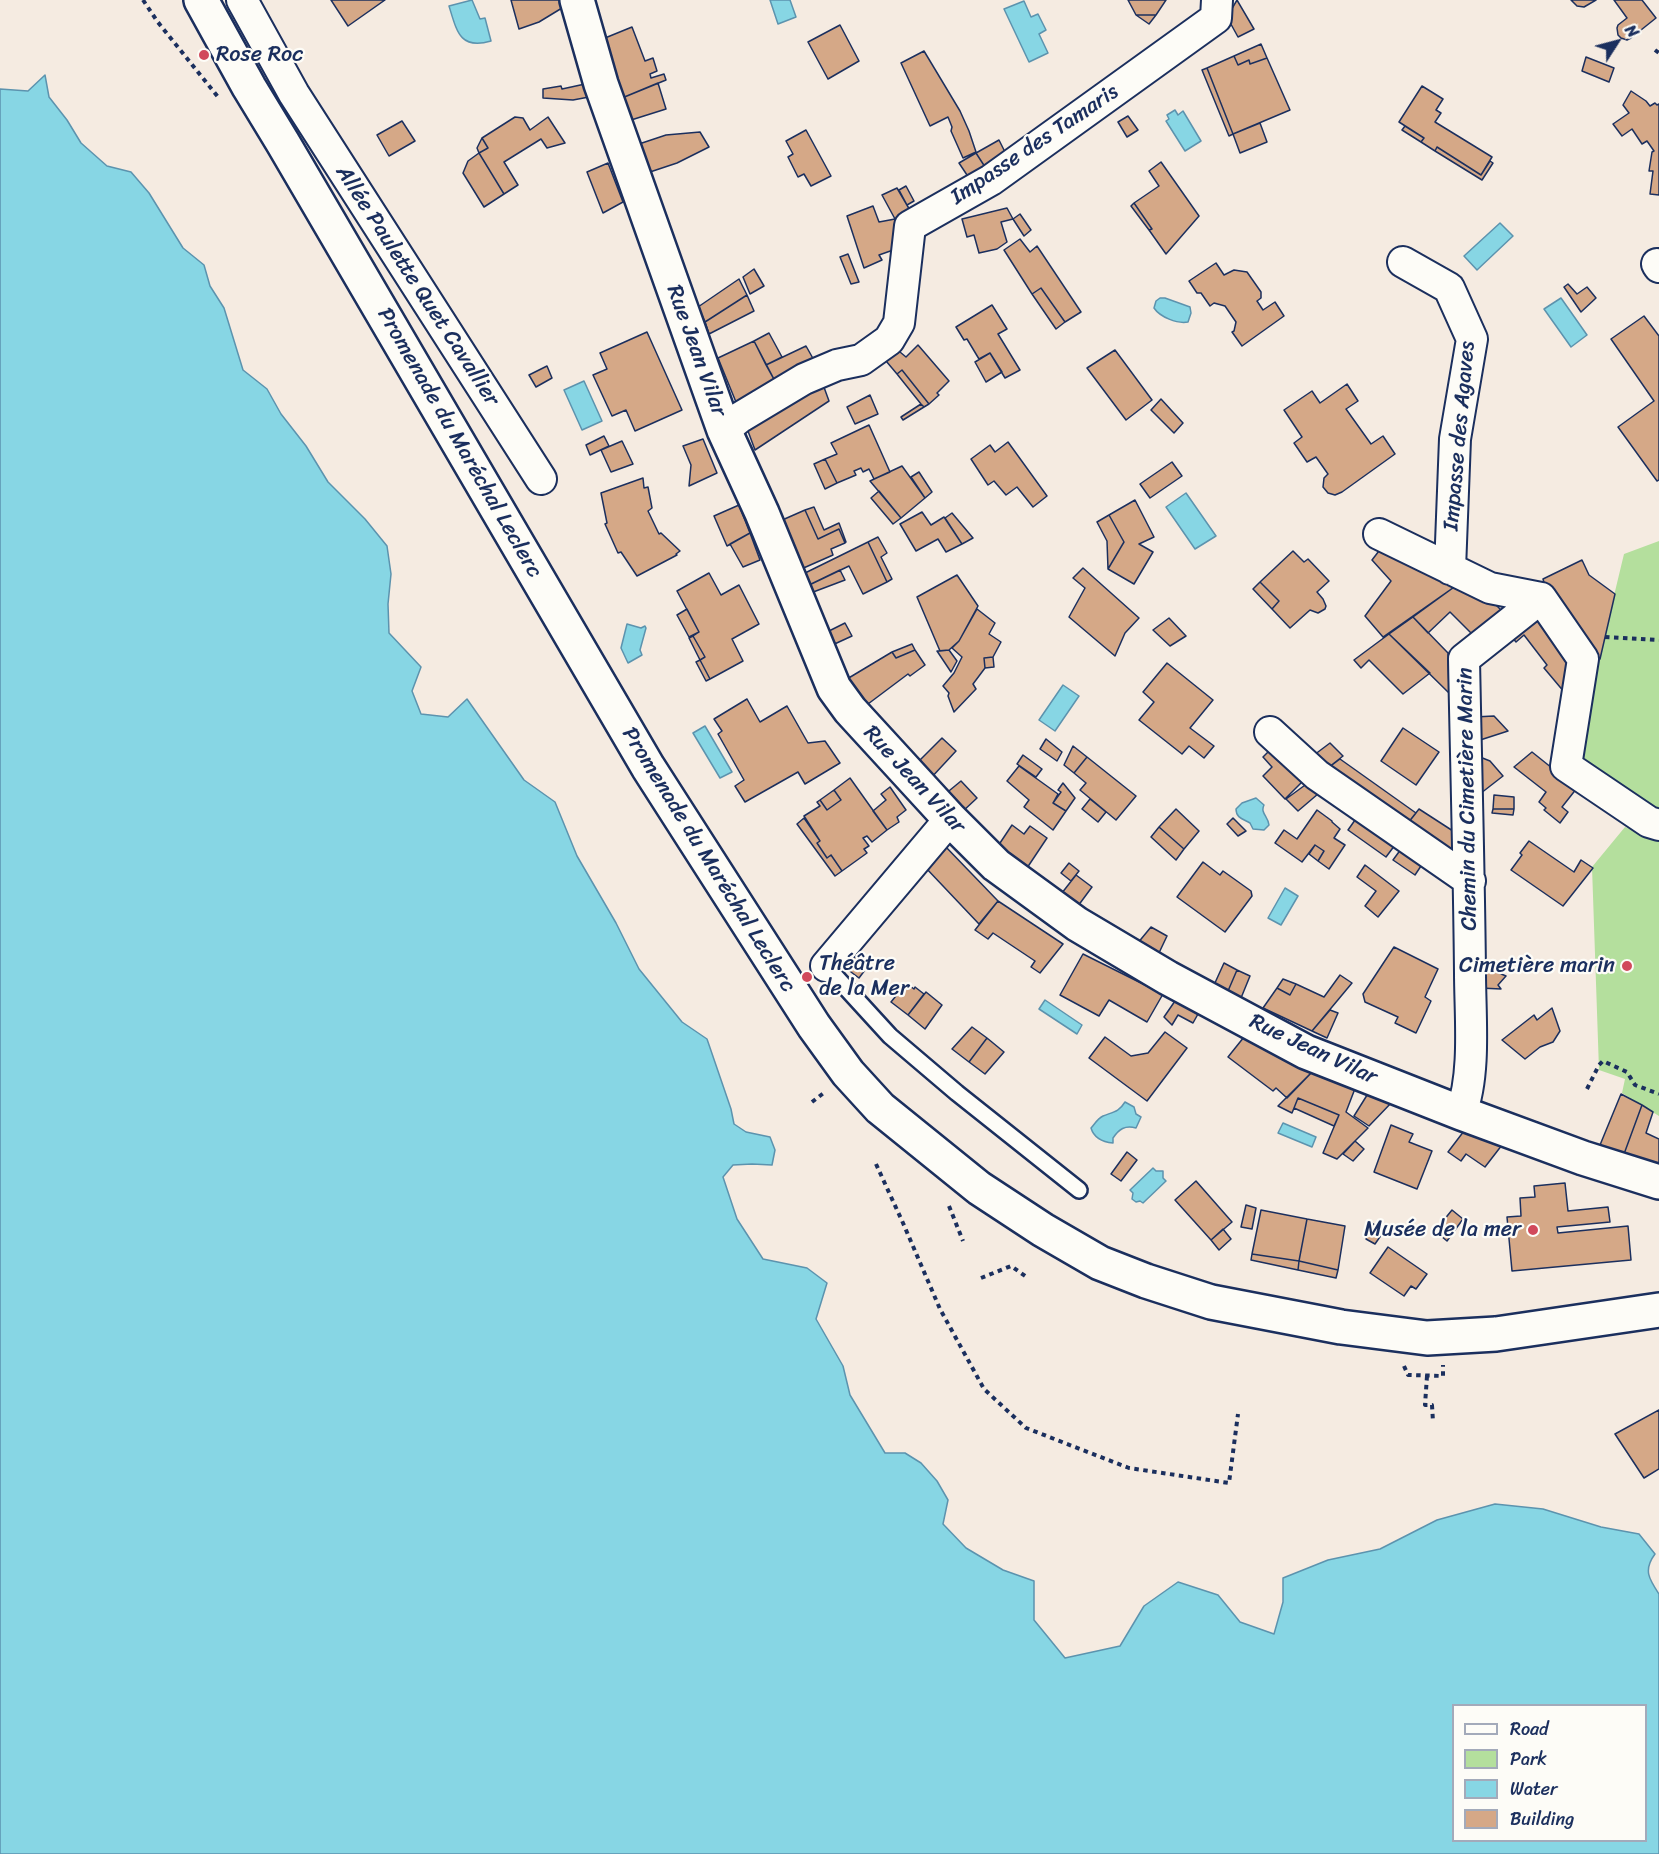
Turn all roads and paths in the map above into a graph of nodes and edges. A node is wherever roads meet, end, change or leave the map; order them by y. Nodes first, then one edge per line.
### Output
1 (201, 0) edge
2 (242, 0) edge
3 (577, 0) edge
4 (1217, 0) edge
5 (294, 94) junction
6 (263, 111) junction
7 (1403, 262) dead end
8 (724, 430) junction
9 (540, 479) dead end
10 (1378, 534) dead end
11 (1450, 569) junction
12 (1540, 598) junction
13 (1605, 638) dead end
14 (1659, 640) edge
15 (1270, 732) dead end
16 (950, 819) junction
17 (1659, 825) edge
18 (1470, 881) junction
19 (826, 966) joint
20 (1587, 1089) dead end
21 (828, 1090) dead end
22 (1659, 1094) edge
23 (812, 1102) dead end
24 (1461, 1113) junction
25 (876, 1164) dead end
26 (1659, 1182) edge
27 (1079, 1190) dead end
28 (949, 1206) dead end
29 (963, 1241) dead end
30 (981, 1278) dead end
31 (1028, 1278) dead end
32 (1659, 1311) edge
33 (1443, 1364) dead end
34 (1404, 1365) dead end
35 (1427, 1376) junction
36 (1238, 1414) dead end
37 (1433, 1422) dead end

1 - 6 main road, Promenade du Maréchal Leclerc
2 - 5 street, Allée Paulette Quet Cavallier
3 - 8 main road, Rue Jean Vilar
4 - 8 street, Impasse des Tamaris
5 - 6 street
5 - 9 street, Allée Paulette Quet Cavallier
6 - 32 main road, Promenade du Maréchal Leclerc
7 - 11 street, Impasse des Agaves
8 - 16 main road, Rue Jean Vilar
10 - 11 street, Impasse des Agaves
11 - 12 street, Impasse des Agaves
12 - 17 street
12 - 18 street, Chemin du Cimetière Marin
13 - 14 path
15 - 18 street
16 - 19 street
16 - 24 main road, Rue Jean Vilar
18 - 24 street, Chemin du Cimetière Marin
19 - 27 lane
20 - 22 path
21 - 23 path
24 - 26 main road, Rue Jean Vilar
25 - 36 path
28 - 29 path
30 - 31 path
33 - 35 path
34 - 35 path
35 - 37 path

